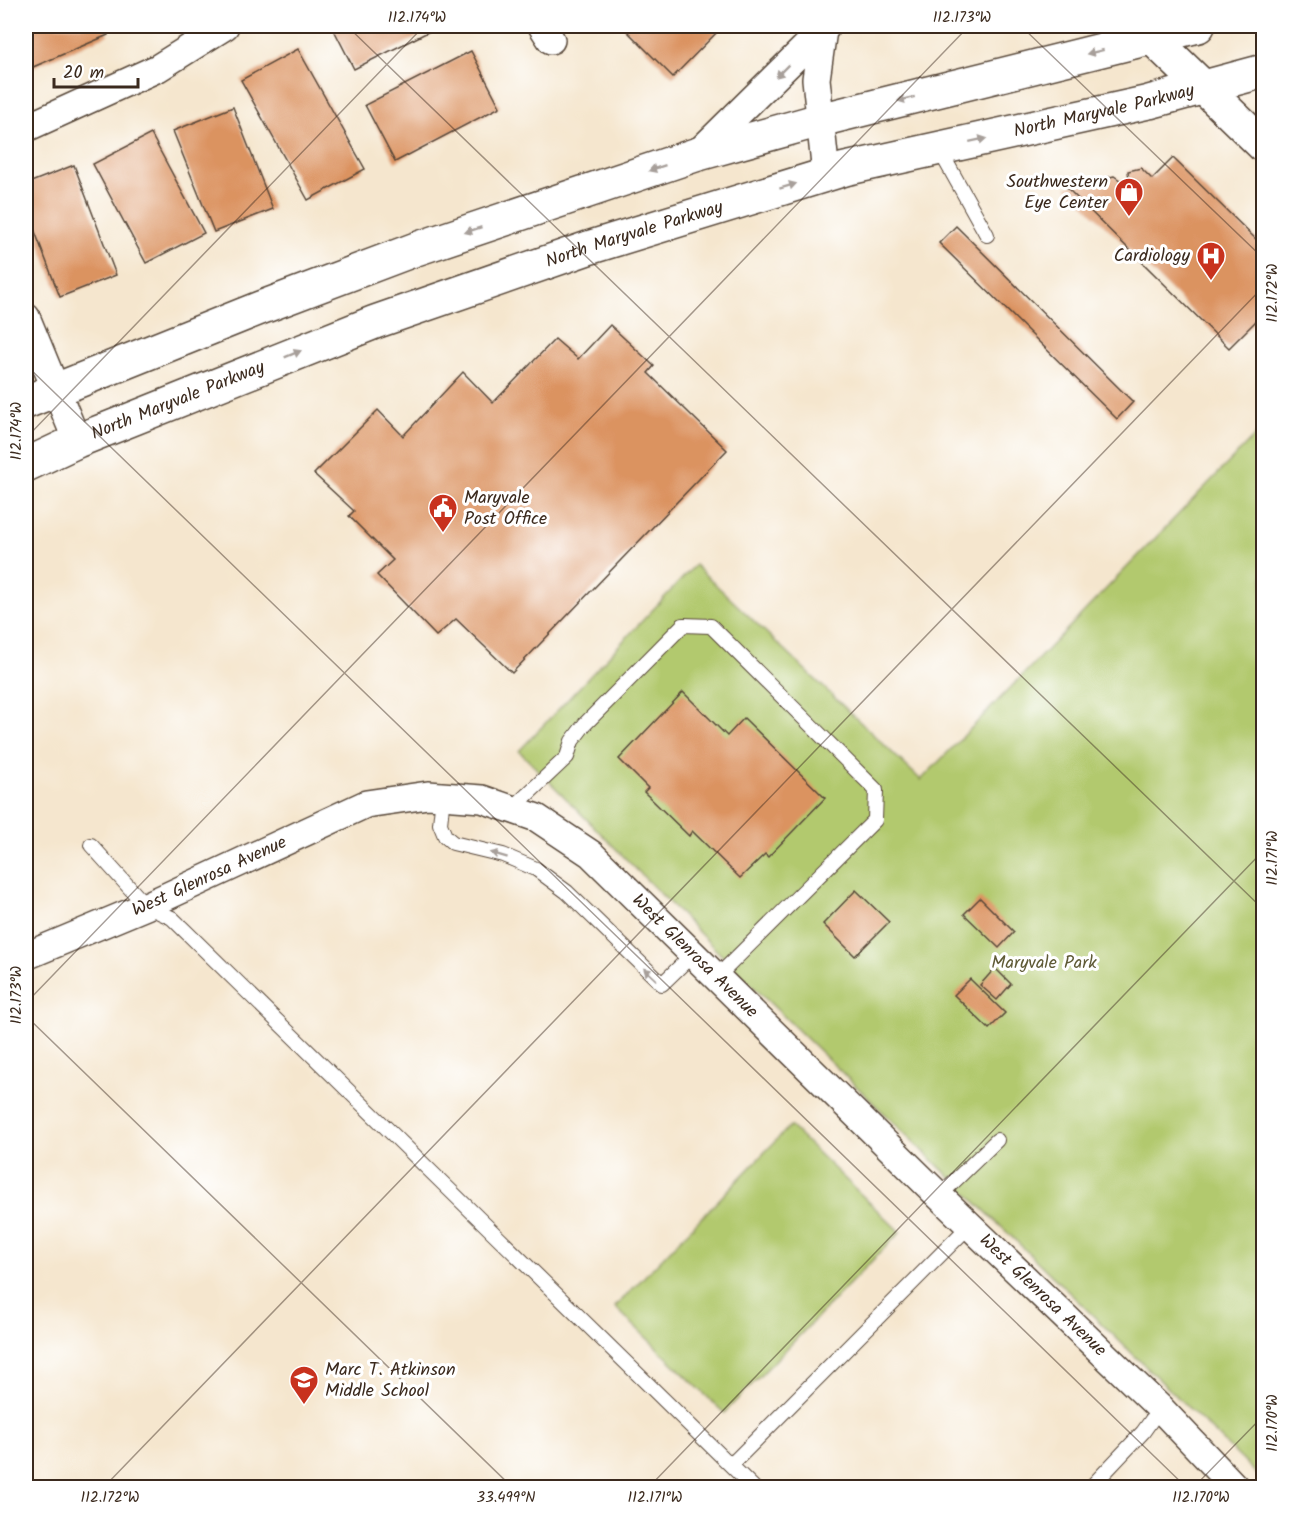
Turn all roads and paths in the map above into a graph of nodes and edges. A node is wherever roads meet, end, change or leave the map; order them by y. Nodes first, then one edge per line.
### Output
1 (225, 26) edge
2 (1198, 26) edge
3 (825, 28) edge
4 (1145, 32) edge
5 (1263, 71) edge
6 (1203, 88) junction
7 (820, 120) junction
8 (26, 128) edge
9 (1263, 146) edge
10 (939, 149) junction
11 (695, 155) junction
12 (826, 175) junction
13 (987, 235) dead end
14 (26, 317) edge
15 (56, 388) junction
16 (26, 402) edge
17 (78, 441) junction
18 (26, 465) edge
19 (443, 796) junction
20 (512, 810) junction
21 (91, 845) dead end
22 (146, 906) junction
23 (693, 955) junction
24 (26, 956) edge
25 (717, 977) junction
26 (996, 1140) dead end
27 (939, 1196) junction
28 (970, 1225) junction
29 (1160, 1408) junction
30 (732, 1464) junction
31 (754, 1488) edge
32 (1089, 1488) edge
33 (1236, 1488) edge

1 - 8 street
2 - 4 street
3 - 7 street
3 -> 11 street
4 - 6 street
4 -> 7 street
5 - 6 street, North Maryvale Parkway
6 - 9 street
10 -> 6 street, North Maryvale Parkway
7 - 11 street
7 - 12 street
10 - 12 street, North Maryvale Parkway
10 - 13 lane
11 -> 15 street
17 -> 12 street, North Maryvale Parkway
14 - 15 street
15 - 16 street
15 - 17 street
17 - 18 street, North Maryvale Parkway
19 - 20 street, West Glenrosa Avenue
19 - 22 street, West Glenrosa Avenue
23 -> 19 lane
20 - 23 street, West Glenrosa Avenue
20 - 25 lane
21 - 22 lane
22 - 24 street, West Glenrosa Avenue
22 - 30 lane
23 - 25 street, West Glenrosa Avenue
25 - 27 street, West Glenrosa Avenue
26 - 27 lane
27 - 28 street, West Glenrosa Avenue
28 - 29 street, West Glenrosa Avenue
28 - 30 lane
29 - 32 lane
29 - 33 street, West Glenrosa Avenue
30 - 31 lane

